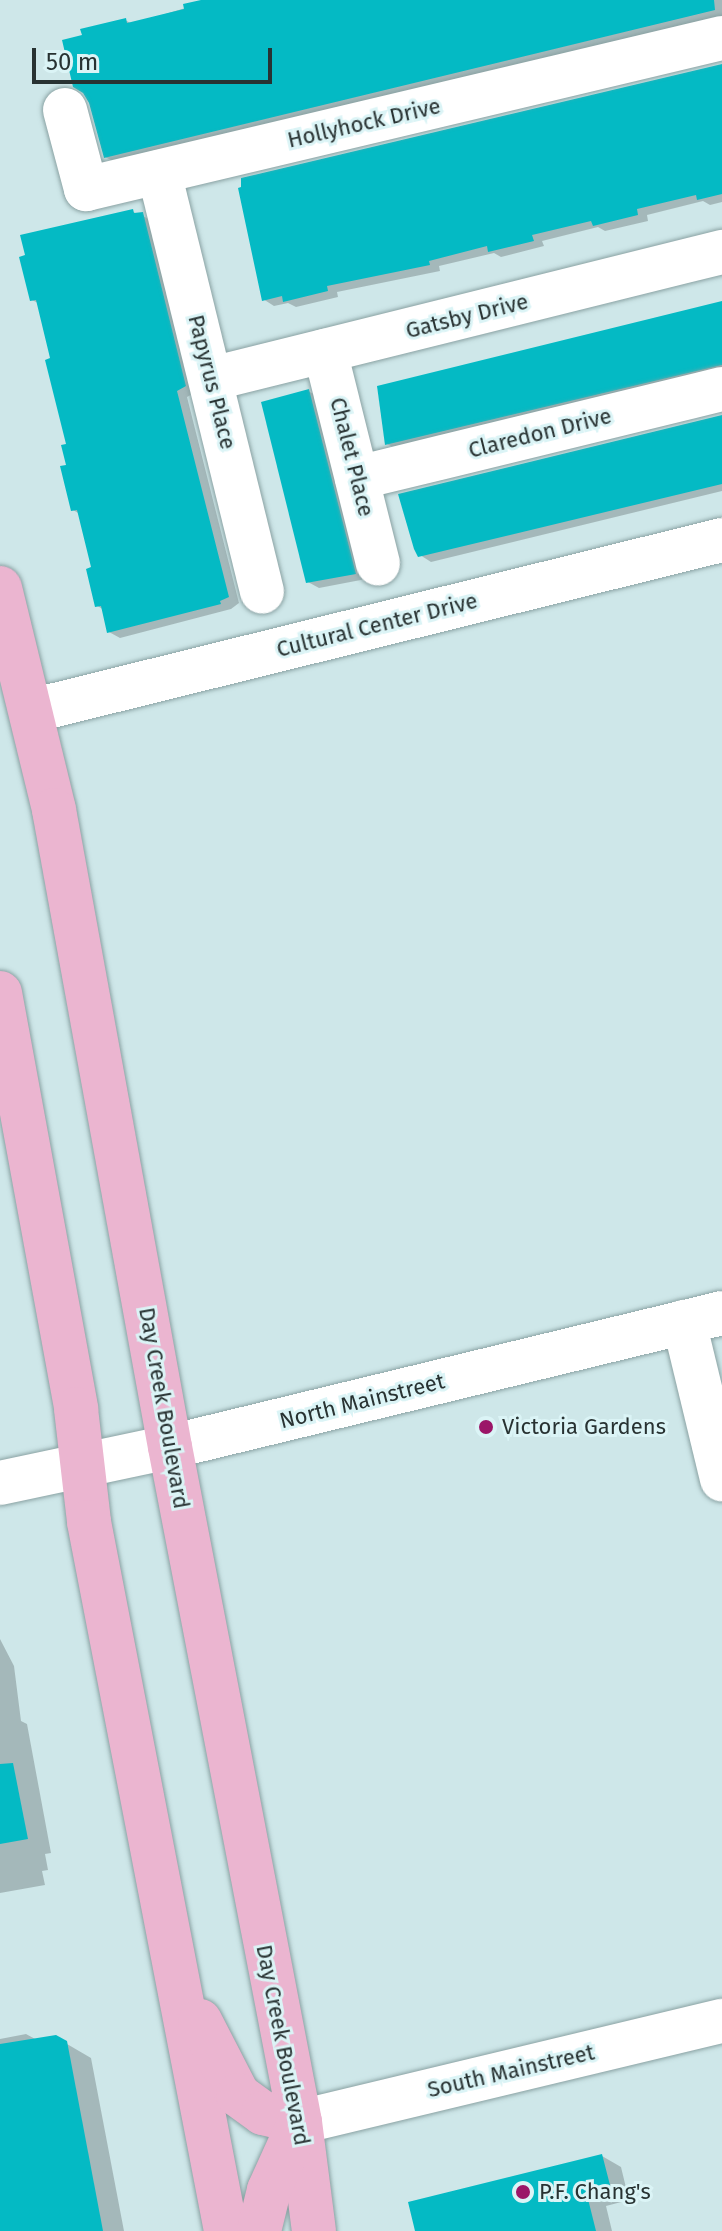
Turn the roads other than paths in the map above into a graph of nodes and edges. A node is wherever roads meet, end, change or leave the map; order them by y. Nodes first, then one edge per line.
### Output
1 (722, 38) edge
2 (65, 110) dead end
3 (159, 172) junction
4 (722, 252) edge
5 (325, 351) junction
6 (211, 379) junction
7 (722, 389) edge
8 (357, 478) junction
9 (722, 540) edge
10 (378, 563) dead end
11 (0, 588) edge
12 (262, 592) dead end
13 (31, 711) junction
14 (0, 993) edge
15 (703, 1318) edge
16 (170, 1447) junction
17 (83, 1467) junction
18 (722, 1479) edge
19 (0, 1483) edge
20 (175, 1972) junction
21 (722, 2021) edge
22 (300, 2122) junction
23 (226, 2231) edge
24 (259, 2231) edge
25 (314, 2231) edge

1 - 3 street, Hollyhock Drive
2 - 3 street, Hollyhock Drive
3 - 6 street, Papyrus Place
4 - 5 street, Gatsby Drive
5 - 6 street, Gatsby Drive
5 - 8 street, Chalet Place
6 - 12 street, Papyrus Place
7 - 8 street, Claredon Drive
8 - 10 street, Chalet Place
9 - 13 street, Cultural Center Drive
11 - 13 main road, Day Creek Boulevard
13 - 16 main road, Day Creek Boulevard
14 - 17 main road
15 - 16 street, North Mainstreet
15 - 18 street
16 - 17 street, North Mainstreet
16 - 22 main road, Day Creek Boulevard
17 - 19 street, North Mainstreet
17 - 20 main road
20 - 22 main road
20 - 23 main road
21 - 22 street, South Mainstreet
22 - 24 main road
22 - 25 main road, Day Creek Boulevard

